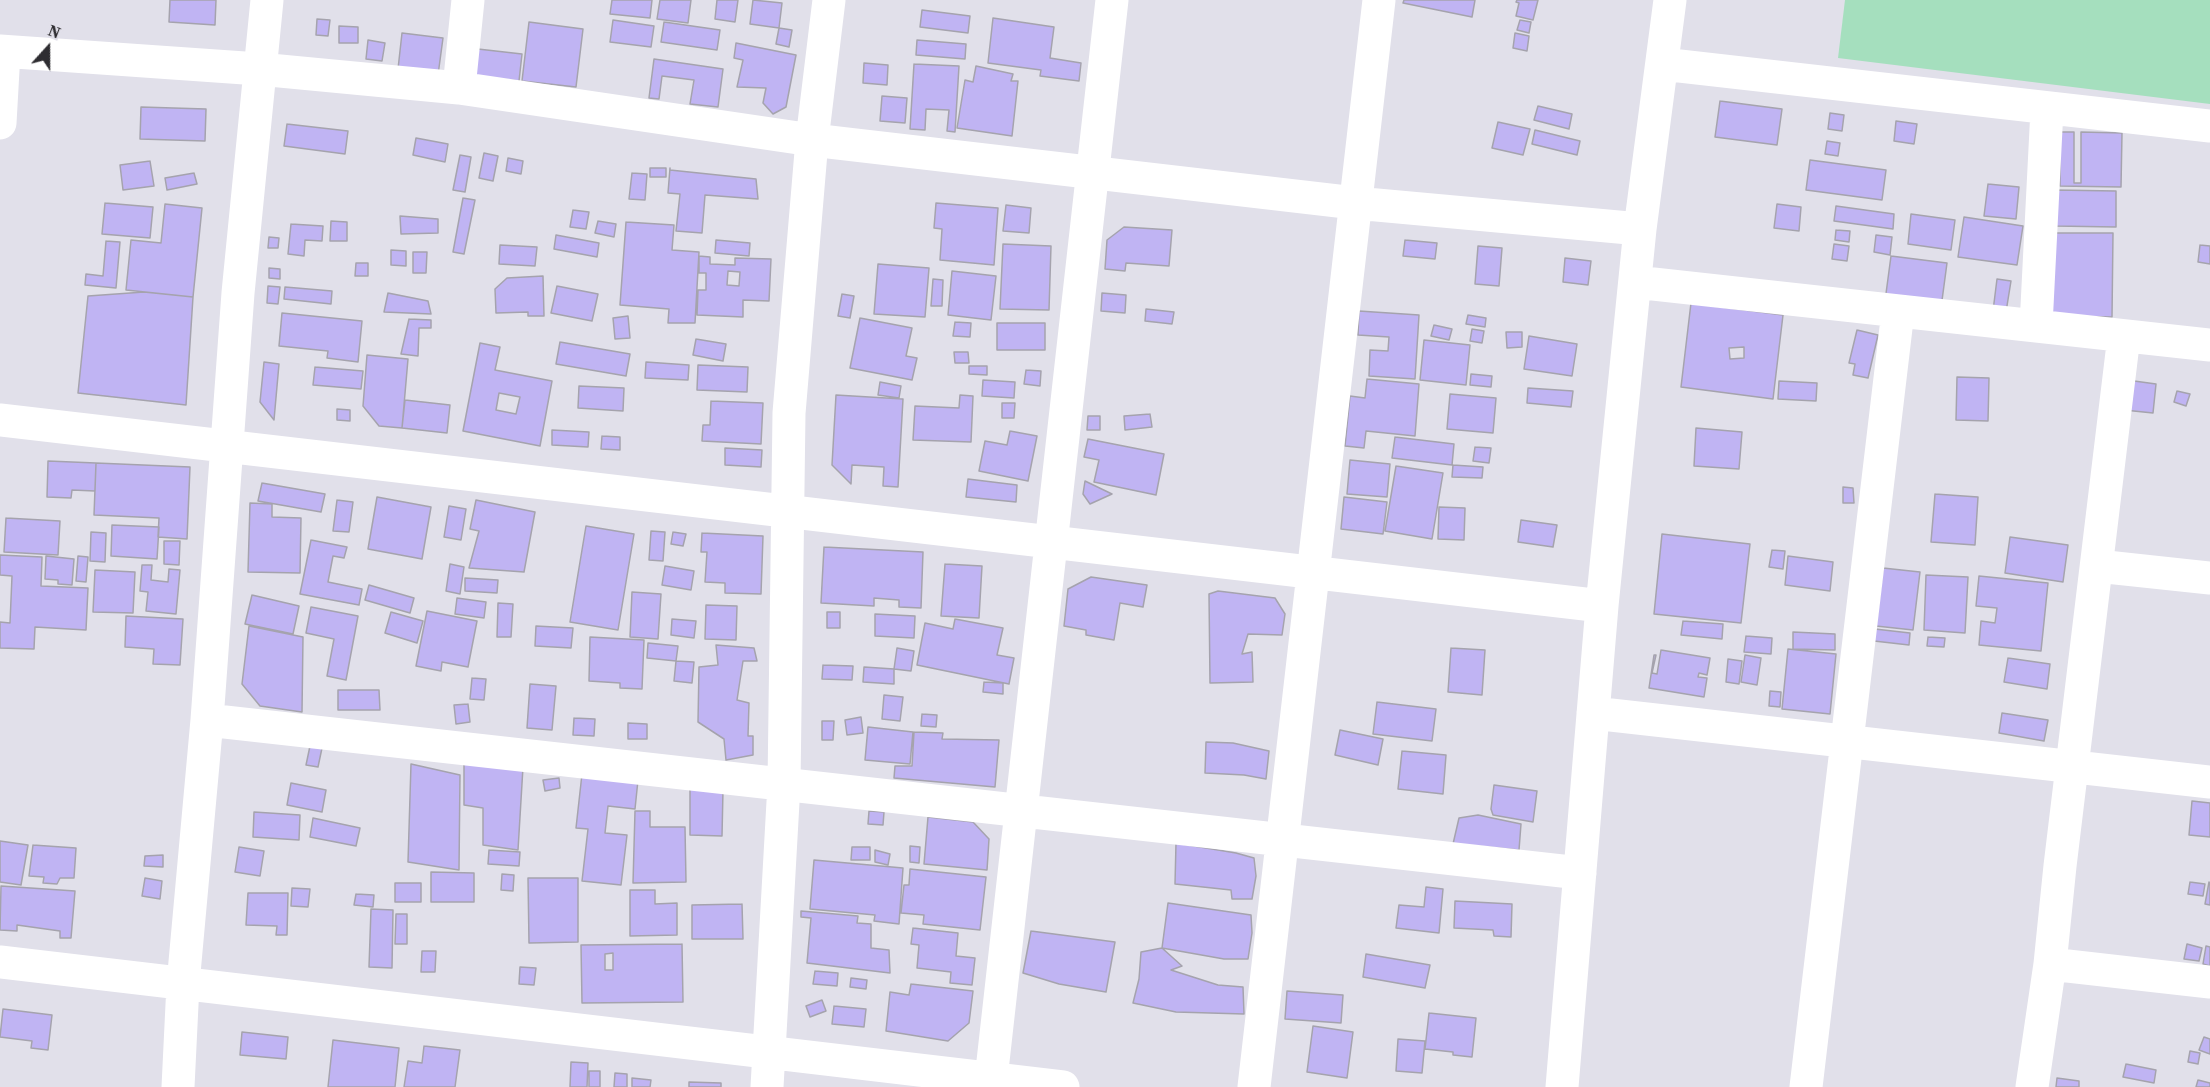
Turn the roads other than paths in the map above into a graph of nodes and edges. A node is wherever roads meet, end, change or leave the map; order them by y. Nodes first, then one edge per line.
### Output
1 (267, 0) edge
2 (468, 0) edge
3 (829, 0) edge
4 (1112, 0) edge
5 (1378, 0) edge
6 (1670, 0) edge
7 (2, 52) edge
8 (1662, 64) junction
9 (259, 69) junction
10 (459, 88) junction
11 (2047, 109) junction
12 (0, 123) edge
13 (2210, 126) edge
14 (812, 140) junction
15 (1093, 173) junction
16 (1355, 203) junction
17 (1640, 229) junction
18 (1635, 282) junction
19 (1898, 311) junction
20 (2036, 326) junction
21 (2124, 336) junction
22 (2210, 345) edge
23 (0, 420) edge
24 (227, 446) junction
25 (788, 512) junction
26 (1052, 542) junction
27 (2097, 566) junction
28 (1313, 572) junction
29 (2210, 578) edge
30 (1602, 606) junction
31 (1593, 713) junction
32 (207, 720) junction
33 (1847, 741) junction
34 (2072, 766) junction
35 (2210, 782) edge
36 (784, 784) junction
37 (1021, 811) junction
38 (1282, 840) junction
39 (1580, 873) junction
40 (0, 962) edge
41 (2050, 964) junction
42 (2210, 982) edge
43 (183, 984) junction
44 (770, 1053) junction
45 (991, 1078) junction
46 (178, 1087) edge
47 (767, 1087) edge
48 (1063, 1087) edge
49 (1254, 1087) edge
50 (1562, 1087) edge
51 (1806, 1087) edge
52 (2032, 1087) edge

1 - 9 street
2 - 10 street
3 - 14 street
4 - 15 street
5 - 16 street
6 - 8 street
7 - 9 street
7 - 12 street
8 - 11 street
8 - 17 street
9 - 10 street
9 - 24 street
10 - 14 street
11 - 13 street
11 - 20 street
14 - 15 street
14 - 25 street
15 - 16 street
15 - 26 street
16 - 17 street
16 - 28 street
17 - 18 street
18 - 19 street
18 - 30 street
19 - 20 street
19 - 33 street
20 - 21 street
21 - 22 street
21 - 27 street
23 - 24 street
24 - 25 street
24 - 32 street
25 - 26 street
25 - 36 street
26 - 28 street
26 - 37 street
27 - 29 street
27 - 34 street
28 - 30 street
28 - 38 street
30 - 31 street
31 - 33 street
31 - 39 street
32 - 36 street
32 - 43 street
33 - 34 street
33 - 51 street
34 - 35 street
34 - 41 street
36 - 37 street
36 - 44 street
37 - 38 street
37 - 45 street
38 - 39 street
38 - 49 street
39 - 50 street
40 - 43 street
41 - 42 street
41 - 52 street
43 - 44 street
43 - 46 street
44 - 45 street
44 - 47 street
45 - 48 street

